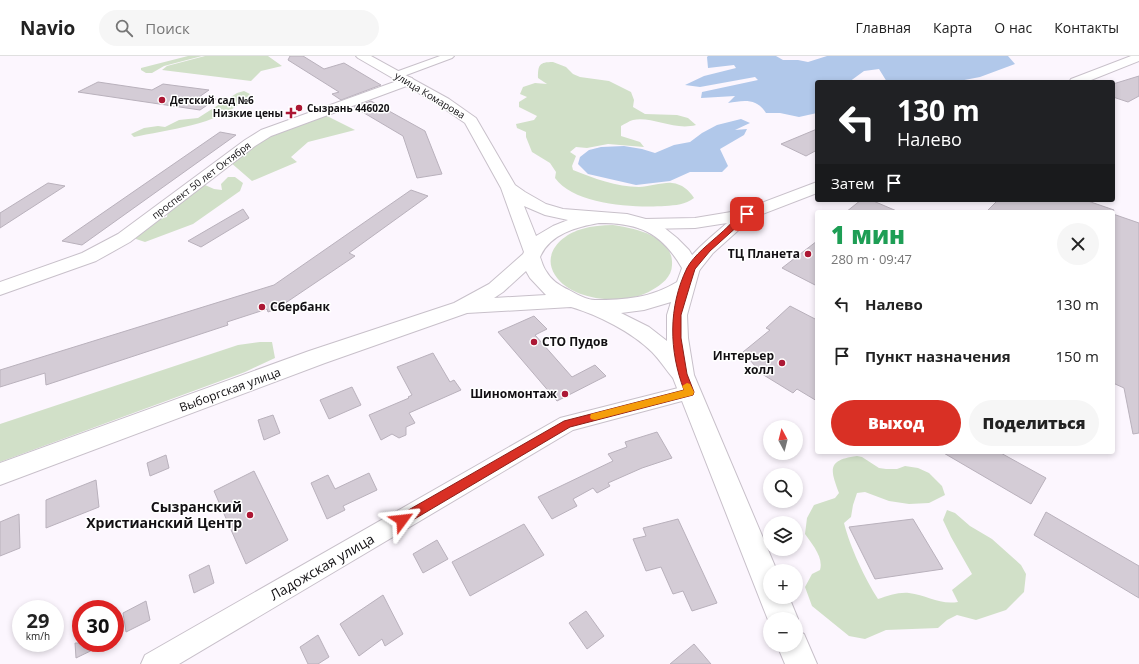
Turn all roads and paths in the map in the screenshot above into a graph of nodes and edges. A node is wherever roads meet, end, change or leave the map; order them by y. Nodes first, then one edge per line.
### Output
1 (362, 56) edge
2 (449, 56) edge
3 (1139, 57) edge
4 (403, 78) junction
5 (1080, 80) edge
6 (509, 188) junction
7 (815, 188) edge
8 (747, 214) junction
9 (599, 218) junction
10 (644, 224) junction
11 (532, 254) junction
12 (688, 276) junction
13 (0, 289) edge
14 (582, 303) junction
15 (461, 308) junction
16 (686, 383) junction
17 (0, 474) edge
18 (763, 572) edge
19 (796, 652) edge
20 (154, 664) edge
21 (801, 664) edge

1 - 4 main road, улица Комарова
2 - 4 street
3 - 5 main road
4 - 6 main road, улица Комарова
4 - 13 main road, проспект 50 лет Октября
6 - 9 main road
6 - 11 main road
7 - 8 main road
8 - 10 main road
8 - 12 main road
9 - 10 main road
9 - 11 main road
10 - 12 main road
11 - 14 main road
11 - 15 main road
12 - 14 main road
12 - 16 main road
14 - 15 main road
14 - 16 main road
15 - 17 main road, Выборгская улица
16 - 18 main road
16 - 20 street, Ладожская улица
19 - 21 main road

